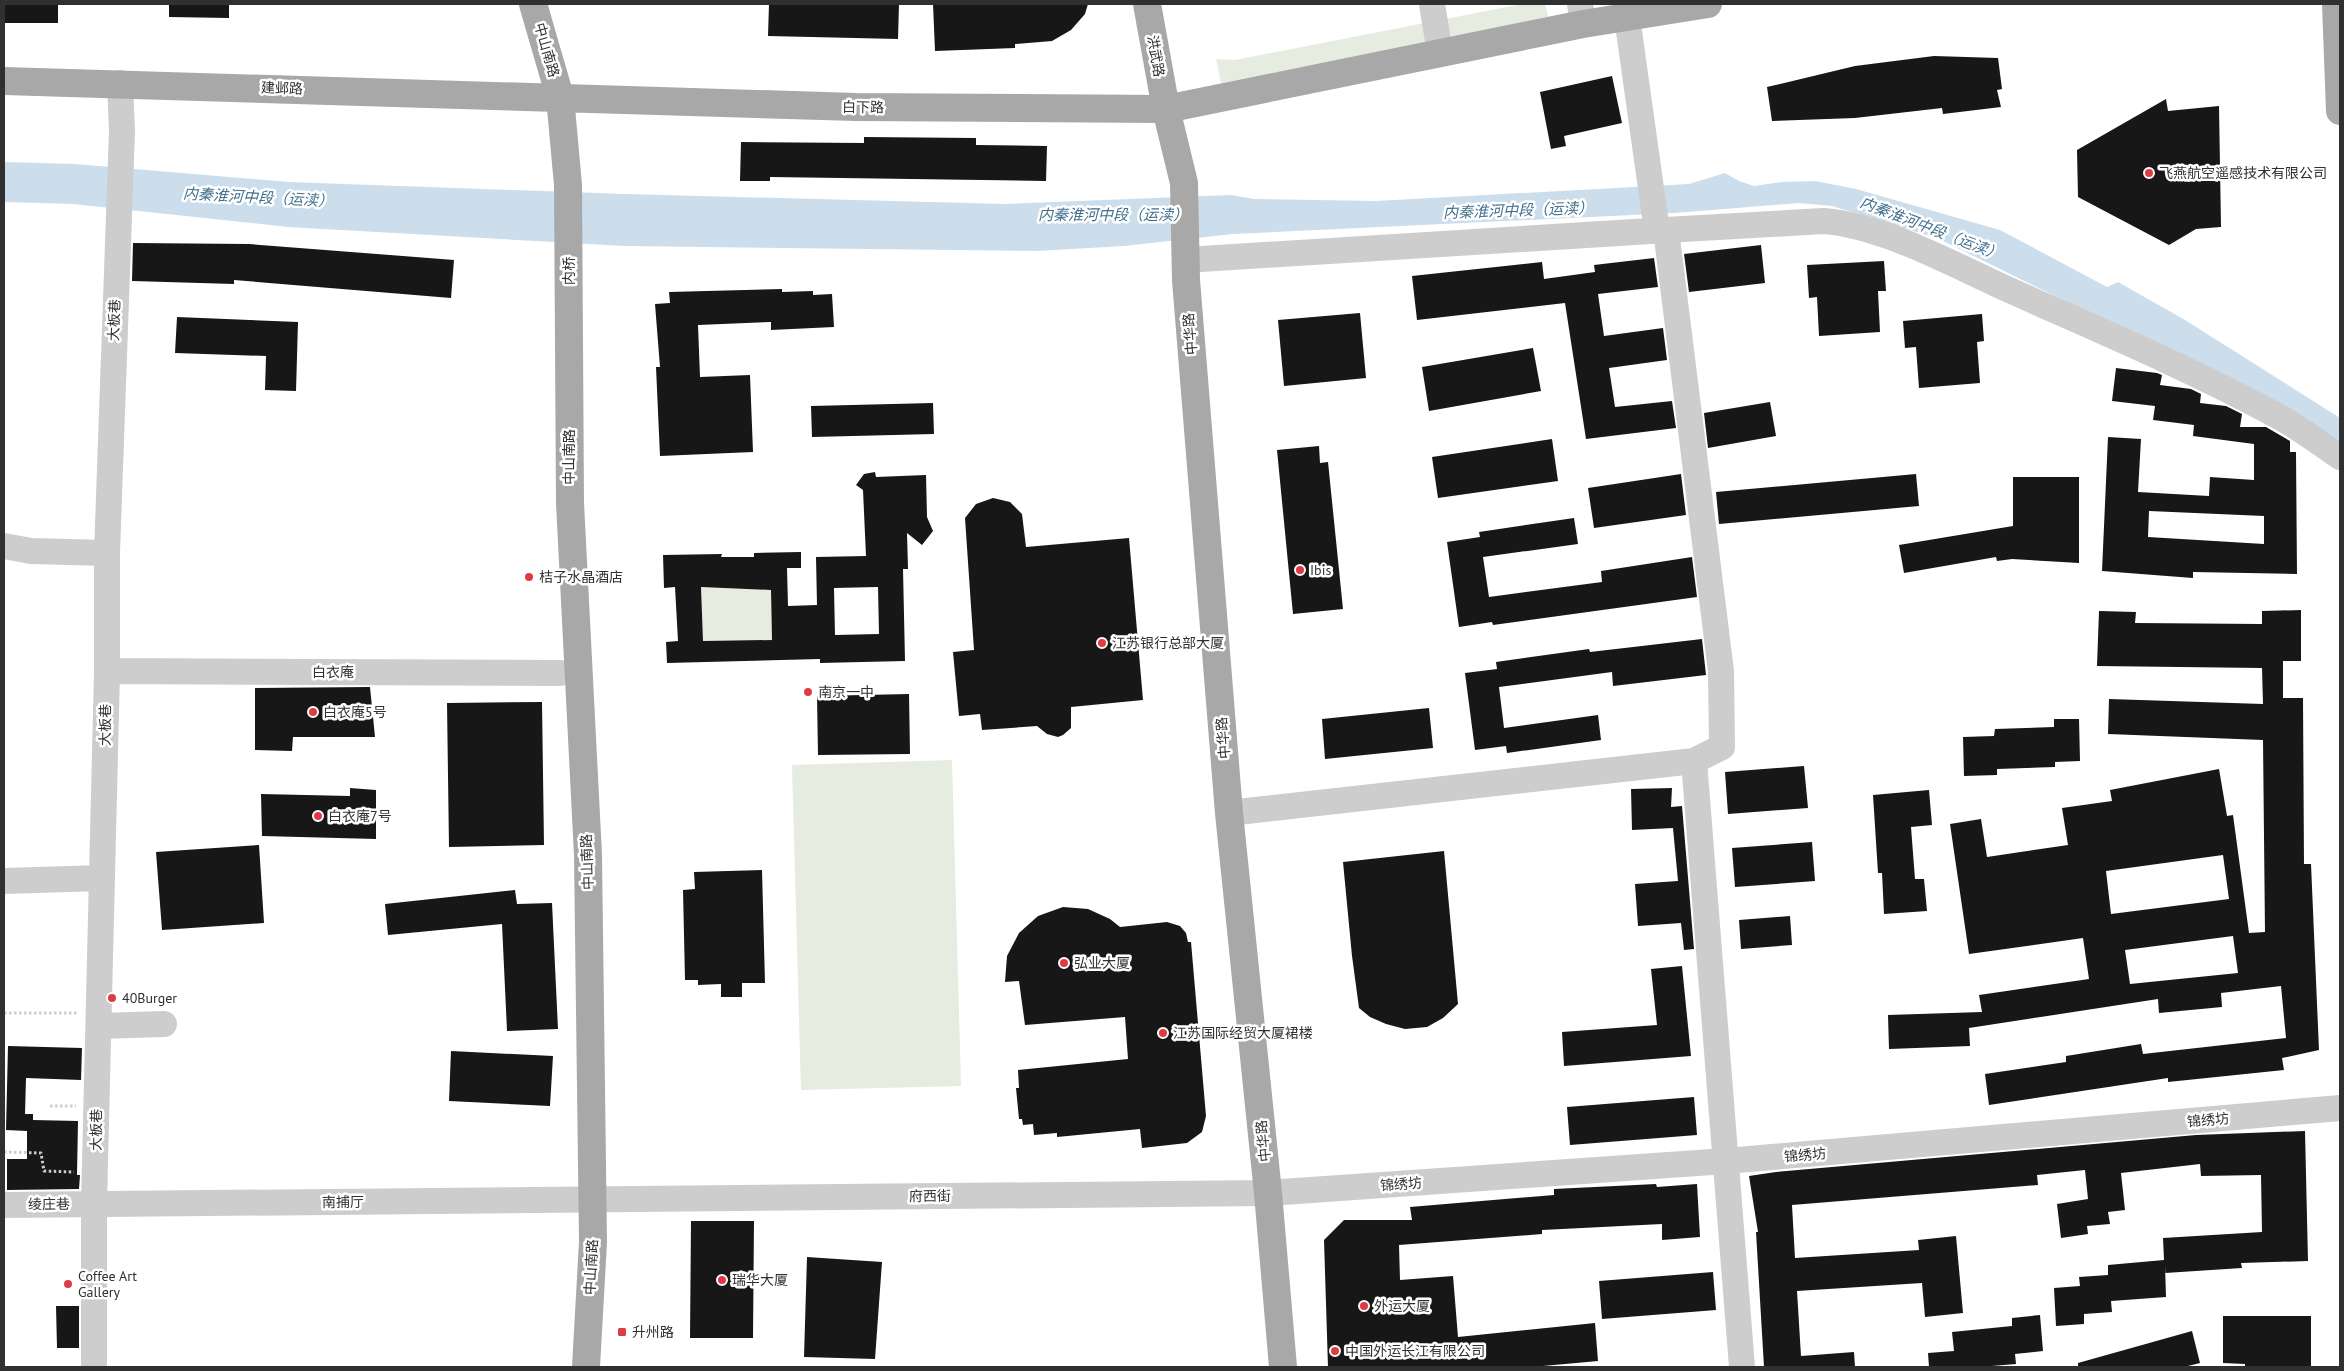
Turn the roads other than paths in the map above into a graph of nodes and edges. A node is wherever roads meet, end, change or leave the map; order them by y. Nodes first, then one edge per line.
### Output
1 (533, 4) edge
2 (1147, 4) edge
3 (1432, 4) edge
4 (1708, 4) edge
5 (2336, 4) edge
6 (1581, 14) edge
7 (1628, 17) junction
8 (1440, 53) junction
9 (4, 81) edge
10 (120, 83) junction
11 (560, 96) junction
12 (1166, 109) junction
13 (2340, 111) edge
14 (1661, 230) junction
15 (1194, 269) junction
16 (2340, 457) edge
17 (4, 546) edge
18 (107, 553) junction
19 (106, 671) junction
20 (560, 673) dead end
21 (1694, 761) junction
22 (1229, 813) junction
23 (102, 878) junction
24 (4, 881) edge
25 (99, 1019) junction
26 (164, 1024) dead end
27 (2340, 1108) edge
28 (1726, 1162) junction
29 (1268, 1193) junction
30 (592, 1199) junction
31 (94, 1204) junction
32 (4, 1205) edge
33 (593, 1242) joint
34 (94, 1367) edge
35 (587, 1367) edge
36 (1283, 1367) edge
37 (1742, 1367) edge

1 - 11 main road, 中山南路
2 - 12 main road, 洪武路
3 - 8 street
4 - 7 main road
5 - 13 main road
6 - 7 main road
6 - 8 main road, 白下路
7 - 14 street
8 - 12 main road, 白下路
9 - 10 main road, 建邺路
10 - 11 main road, 建邺路
10 - 18 street, 大板巷
11 - 12 main road, 白下路
11 - 30 street
12 - 15 main road, 中华路
14 - 15 street
14 - 16 street
14 - 21 street
15 - 22 main road, 中华路
17 - 18 street
18 - 19 street, 大板巷
19 - 20 street, 白衣庵
19 - 23 street, 大板巷
21 - 22 street
21 - 28 street
22 - 29 main road, 中华路
23 - 24 street
23 - 25 street, 大板巷
25 - 26 street
25 - 31 street, 大板巷
27 - 28 street, 锦绣坊
28 - 29 street, 锦绣坊
28 - 37 street
29 - 30 street, 府西街
29 - 36 main road, 中华路
30 - 31 street, 南捕厅
30 - 33 street
31 - 32 street, 绫庄巷
31 - 34 street, 大板巷
33 - 35 main road, 中山南路

